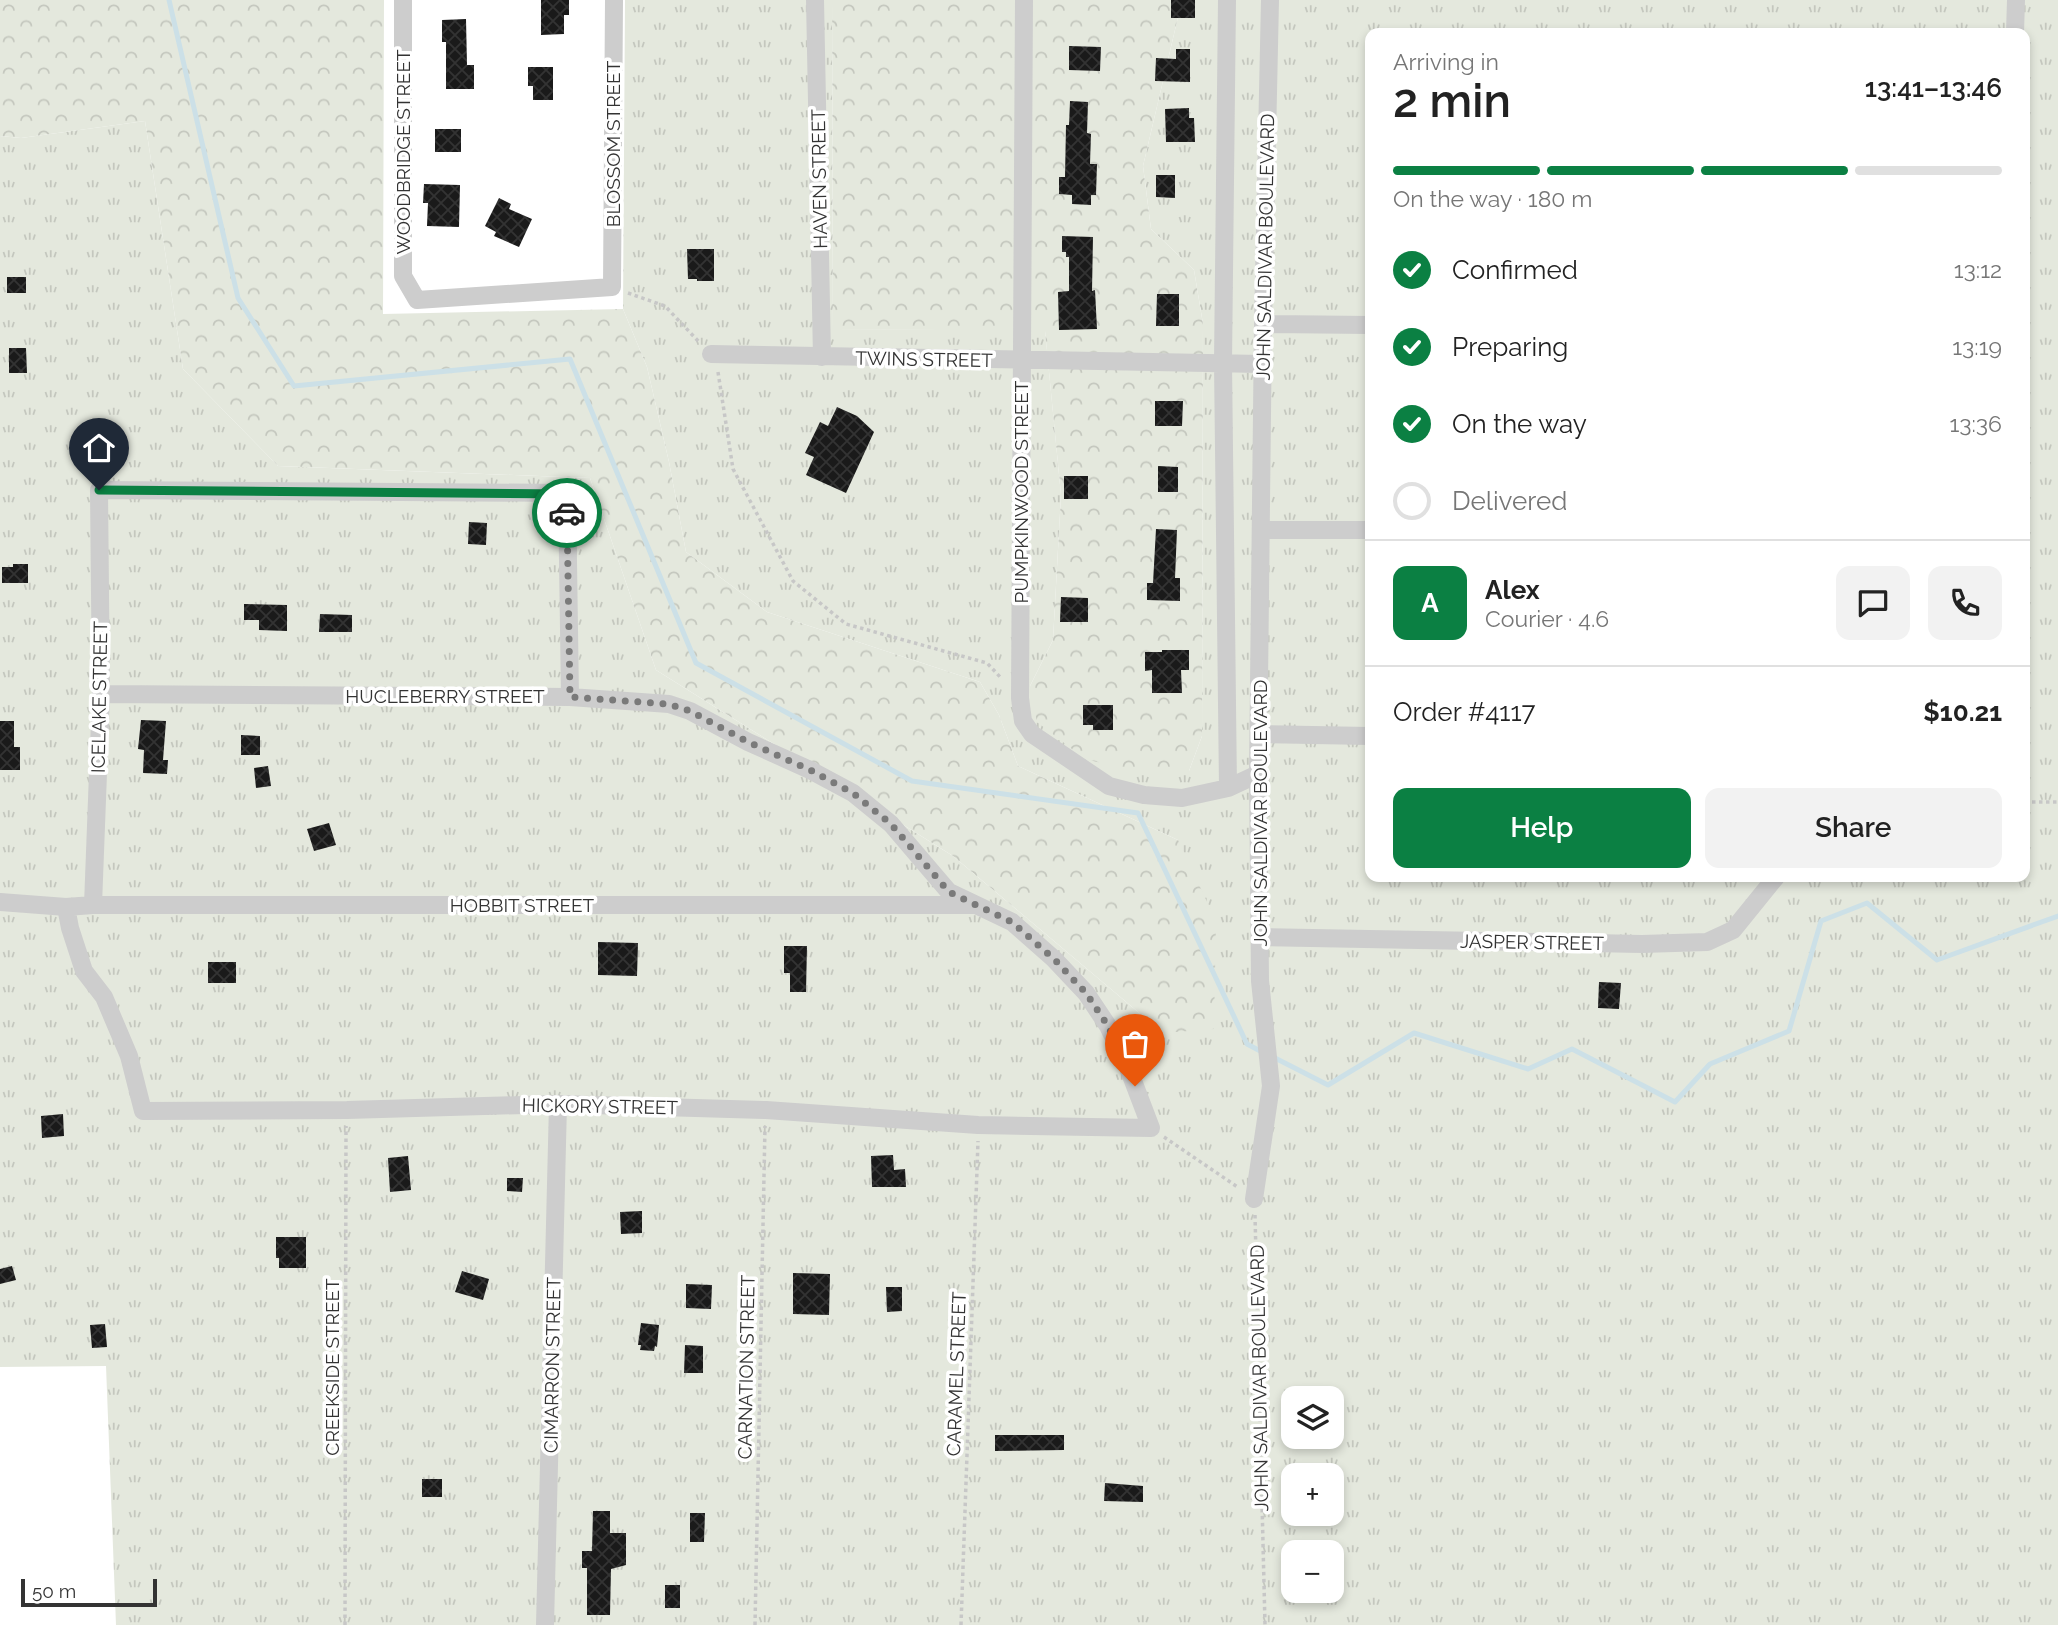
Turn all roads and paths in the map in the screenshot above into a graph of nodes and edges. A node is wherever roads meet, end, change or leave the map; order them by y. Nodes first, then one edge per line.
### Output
1 (403, 0) edge
2 (614, 0) edge
3 (815, 0) edge
4 (1024, 0) edge
5 (1227, 0) edge
6 (1270, 0) edge
7 (2016, 0) edge
8 (2015, 28) edge
9 (612, 287) junction
10 (1263, 324) junction
11 (1365, 325) edge
12 (711, 355) junction
13 (822, 358) junction
14 (1022, 360) junction
15 (1223, 363) junction
16 (1262, 363) junction
17 (1261, 530) junction
18 (1365, 530) edge
19 (101, 694) junction
20 (570, 697) junction
21 (1020, 698) junction
22 (1260, 734) junction
23 (1365, 736) edge
24 (1258, 774) junction
25 (1227, 788) junction
26 (2030, 802) edge
27 (2058, 802) edge
28 (1772, 882) edge
29 (0, 902) edge
30 (93, 905) junction
31 (978, 905) junction
32 (66, 907) junction
33 (1260, 937) junction
34 (558, 1104) junction
35 (346, 1110) junction
36 (766, 1110) junction
37 (978, 1125) junction
38 (1151, 1128) junction
39 (1254, 1199) junction
40 (345, 1625) edge
41 (545, 1625) edge
42 (755, 1625) edge
43 (961, 1625) edge
44 (1265, 1625) edge

1 - 9 street, WOODBRIDGE STREET
2 - 9 street, BLOSSOM STREET
3 - 13 street, HAVEN STREET
4 - 14 street, PUMPKINWOOD STREET
5 - 15 street, JOHN SALDIVAR BOULEVARD
6 - 10 street, JOHN SALDIVAR BOULEVARD
7 - 8 street
9 - 12 path
10 - 11 street
10 - 16 street, JOHN SALDIVAR BOULEVARD
12 - 13 street, TWINS STREET
12 - 21 path
13 - 14 street, TWINS STREET
14 - 15 street, TWINS STREET
14 - 21 street, PUMPKINWOOD STREET
15 - 16 street, TWINS STREET
15 - 25 street, JOHN SALDIVAR BOULEVARD
16 - 17 street, JOHN SALDIVAR BOULEVARD
17 - 18 street
17 - 22 street, JOHN SALDIVAR BOULEVARD
19 - 20 street, HUCLEBERRY STREET
19 - 20 street, ICELAKE STREET
19 - 30 street, ICELAKE STREET
20 - 31 street, HUCLEBERRY STREET
21 - 25 street, PUMPKINWOOD STREET
22 - 23 street
22 - 24 street, JOHN SALDIVAR BOULEVARD
24 - 25 street, PUMPKINWOOD STREET
24 - 33 street, JOHN SALDIVAR BOULEVARD
26 - 27 path
28 - 33 street, JASPER STREET
29 - 32 street, HOBBIT STREET
30 - 31 street, HOBBIT STREET
30 - 32 street, HOBBIT STREET
31 - 38 street, HUCLEBERRY STREET
32 - 35 street, HICKORY STREET
33 - 39 street, JOHN SALDIVAR BOULEVARD
34 - 35 street, HICKORY STREET
34 - 36 street, HICKORY STREET
34 - 41 street, CIMARRON STREET
35 - 40 path, CREEKSIDE STREET
36 - 37 street, HICKORY STREET
36 - 42 path, CARNATION STREET
37 - 38 street, HICKORY STREET
37 - 43 path, CARAMEL STREET
38 - 39 path
39 - 44 path, JOHN SALDIVAR BOULEVARD

